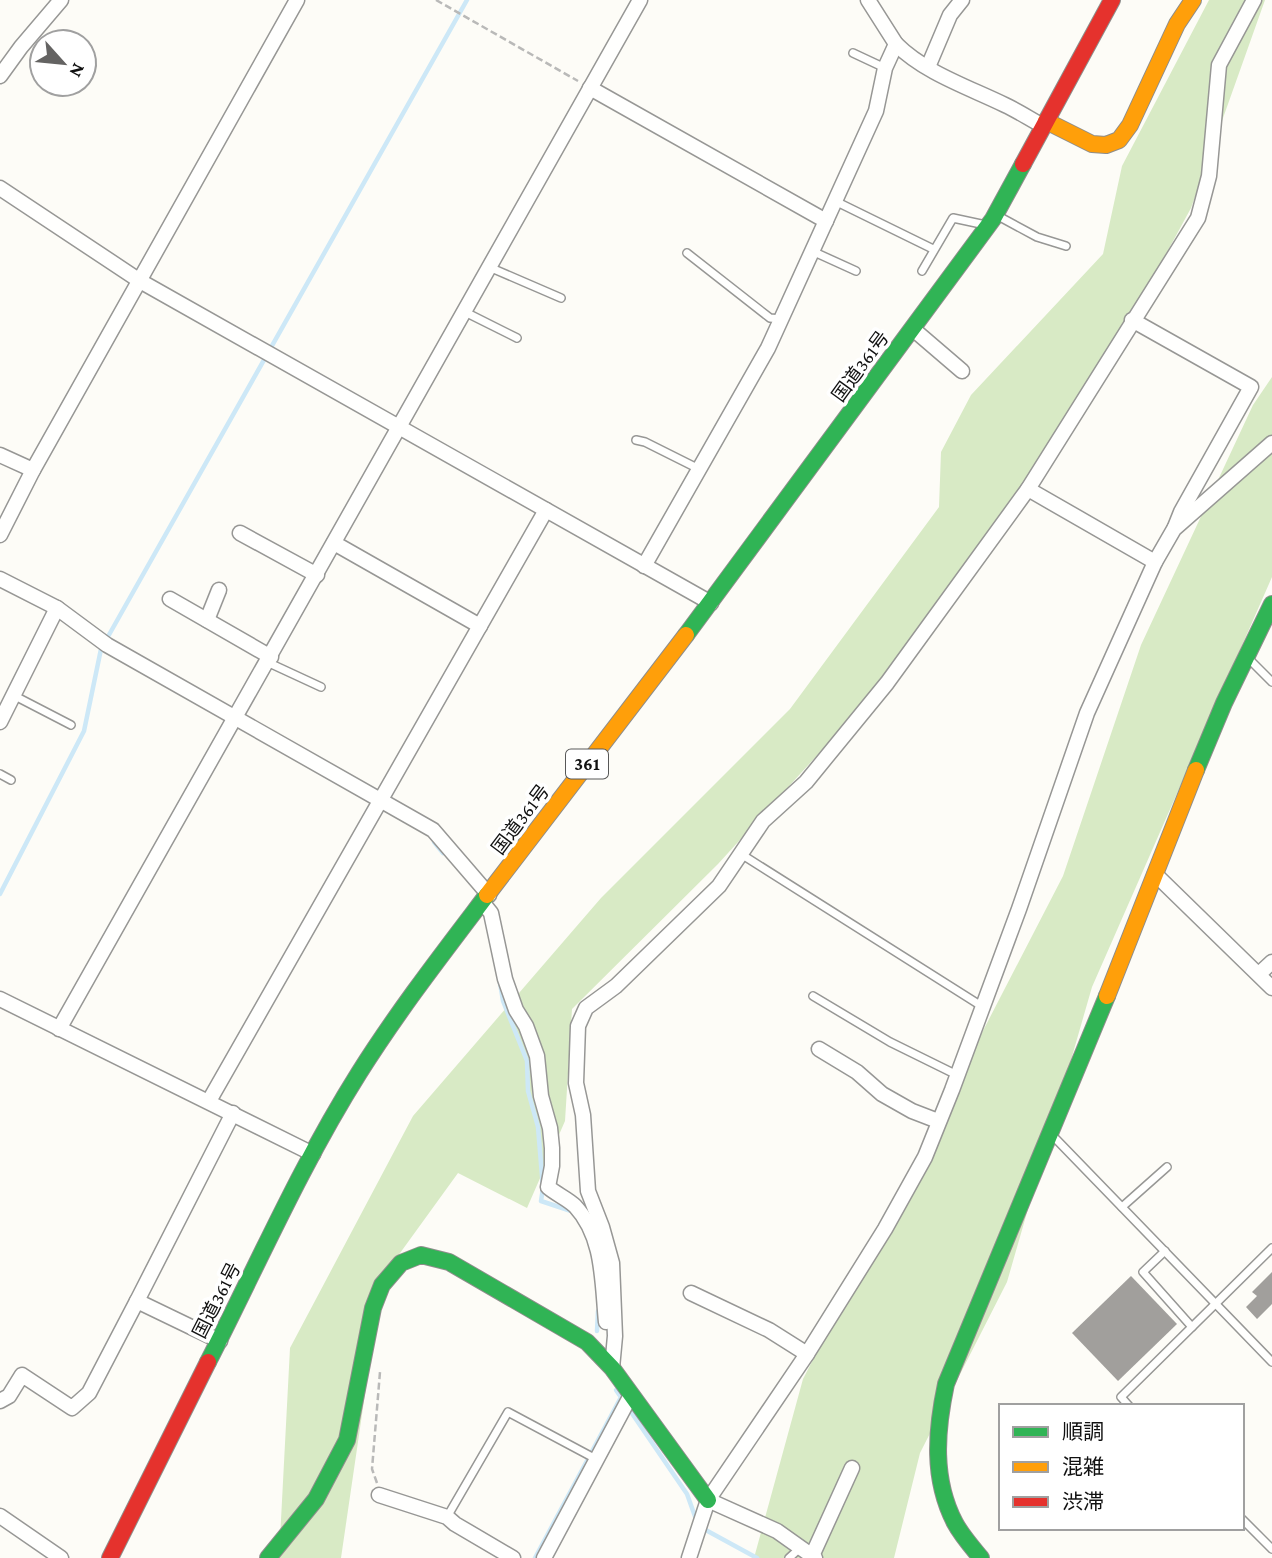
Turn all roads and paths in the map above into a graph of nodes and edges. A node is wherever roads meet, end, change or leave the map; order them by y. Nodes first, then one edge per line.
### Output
1 (61, 0) edge
2 (297, 0) edge
3 (436, 0) edge
4 (640, 0) edge
5 (868, 0) edge
6 (962, 0) edge
7 (1112, 0) edge
8 (1192, 0) edge
9 (1254, 0) edge
10 (896, 44) junction
11 (853, 53) dead end
12 (885, 68) junction
13 (928, 68) junction
14 (0, 76) edge
15 (590, 88) junction
16 (1044, 123) junction
17 (0, 188) edge
18 (835, 201) junction
19 (992, 220) junction
20 (826, 221) junction
21 (1066, 246) dead end
22 (933, 249) junction
23 (812, 251) junction
24 (687, 253) dead end
25 (489, 267) junction
26 (856, 271) dead end
27 (922, 271) dead end
28 (140, 281) junction
29 (561, 298) dead end
30 (465, 312) junction
31 (781, 319) junction
32 (1132, 320) junction
33 (913, 329) junction
34 (517, 338) dead end
35 (962, 371) dead end
36 (399, 428) junction
37 (636, 440) dead end
38 (1272, 443) edge
39 (0, 454) edge
40 (699, 469) junction
41 (33, 470) junction
42 (1028, 489) junction
43 (546, 510) junction
44 (1174, 529) junction
45 (240, 533) dead end
46 (0, 535) edge
47 (334, 544) junction
48 (1156, 562) junction
49 (644, 566) junction
50 (317, 575) junction
51 (0, 579) edge
52 (219, 590) dead end
53 (170, 599) dead end
54 (711, 603) junction
55 (1272, 604) edge
56 (57, 608) junction
57 (207, 620) junction
58 (480, 626) junction
59 (1245, 656) junction
60 (269, 659) junction
61 (1272, 682) edge
62 (321, 687) dead end
63 (13, 695) junction
64 (233, 721) junction
65 (0, 722) edge
66 (71, 725) dead end
67 (0, 774) edge
68 (11, 779) dead end
69 (380, 803) junction
70 (741, 854) junction
71 (1155, 874) junction
72 (486, 899) junction
73 (1272, 962) edge
74 (1259, 974) junction
75 (1272, 988) edge
76 (813, 996) dead end
77 (0, 999) edge
78 (983, 1008) junction
79 (59, 1029) junction
80 (819, 1049) dead end
81 (957, 1076) junction
82 (209, 1101) junction
83 (233, 1113) junction
84 (938, 1121) junction
85 (1050, 1132) junction
86 (313, 1154) junction
87 (1167, 1167) dead end
88 (1122, 1207) junction
89 (1272, 1248) edge
90 (1165, 1251) junction
91 (691, 1293) dead end
92 (137, 1301) junction
93 (1216, 1304) junction
94 (1192, 1327) junction
95 (220, 1340) junction
96 (807, 1354) junction
97 (1272, 1362) edge
98 (380, 1366) dead end
99 (612, 1368) junction
100 (631, 1395) junction
101 (0, 1401) edge
102 (1127, 1404) edge
103 (597, 1460) junction
104 (852, 1468) dead end
105 (383, 1496) joint
106 (708, 1500) junction
107 (0, 1516) edge
108 (447, 1517) junction
109 (1244, 1521) edge
110 (1272, 1549) edge
111 (495, 1554) edge
112 (809, 1554) edge
113 (61, 1558) edge
114 (110, 1558) edge
115 (268, 1558) edge
116 (513, 1558) edge
117 (544, 1558) edge
118 (689, 1558) edge
119 (789, 1558) edge
120 (981, 1558) edge

1 - 14 street
2 - 28 street
3 - 15 path
4 - 15 street
5 - 10 street
6 - 13 street
7 - 16 main road, 国道361号 / 361
8 - 16 main road
9 - 32 street
10 - 12 street
10 - 13 street
11 - 12 lane
12 - 18 street
13 - 16 street
15 - 20 street
15 - 25 street
16 - 19 main road, 国道361号 / 361
17 - 28 street
18 - 20 street
18 - 22 lane
19 - 21 lane
19 - 22 lane
19 - 33 main road, 国道361号 / 361
20 - 23 street
22 - 27 lane
23 - 26 lane
23 - 31 street
24 - 31 lane
25 - 29 lane
25 - 30 street
28 - 36 street
28 - 41 street
30 - 34 lane
30 - 36 street
31 - 40 street
32 - 42 street
32 - 44 street
33 - 35 street
33 - 54 main road, 国道361号 / 361
36 - 43 street
36 - 47 street
37 - 40 lane
38 - 44 street
39 - 41 street
40 - 49 street
41 - 46 street
42 - 48 street
42 - 70 street
43 - 49 street
43 - 58 street
44 - 48 street
45 - 50 street
47 - 50 street
47 - 58 street
48 - 78 street
49 - 54 street
50 - 60 street
51 - 56 street
52 - 57 street
53 - 57 street
54 - 72 main road, 国道361号 / 361
55 - 59 main road
56 - 63 street
56 - 64 street
57 - 60 street
58 - 69 street
59 - 61 lane
59 - 71 main road
60 - 62 lane
60 - 64 street
63 - 65 street
63 - 66 lane
64 - 69 street
64 - 79 street
67 - 68 lane
69 - 72 street
69 - 82 street
70 - 78 lane
70 - 99 street
71 - 74 street
71 - 85 main road
72 - 86 main road, 国道361号 / 361
72 - 99 street
73 - 74 street
74 - 75 street
76 - 81 lane
77 - 79 street
78 - 81 street
79 - 82 street
80 - 84 street
81 - 84 street
82 - 83 street
83 - 86 street
83 - 92 street
84 - 96 street
85 - 88 lane
85 - 120 main road
86 - 95 main road, 国道361号 / 361
87 - 88 lane
88 - 90 lane
89 - 93 lane
90 - 93 lane
90 - 94 lane
91 - 96 street
92 - 95 street
92 - 101 street
93 - 94 lane
93 - 97 lane
94 - 102 lane
95 - 114 main road, 国道361号 / 361
96 - 106 street
98 - 105 path
99 - 100 main road
99 - 115 main road
100 - 103 street
100 - 106 main road
103 - 108 lane
103 - 117 street
104 - 112 street
105 - 108 street
106 - 112 street
106 - 118 street
107 - 113 street
108 - 111 street
109 - 110 lane
111 - 116 street
112 - 119 lane

